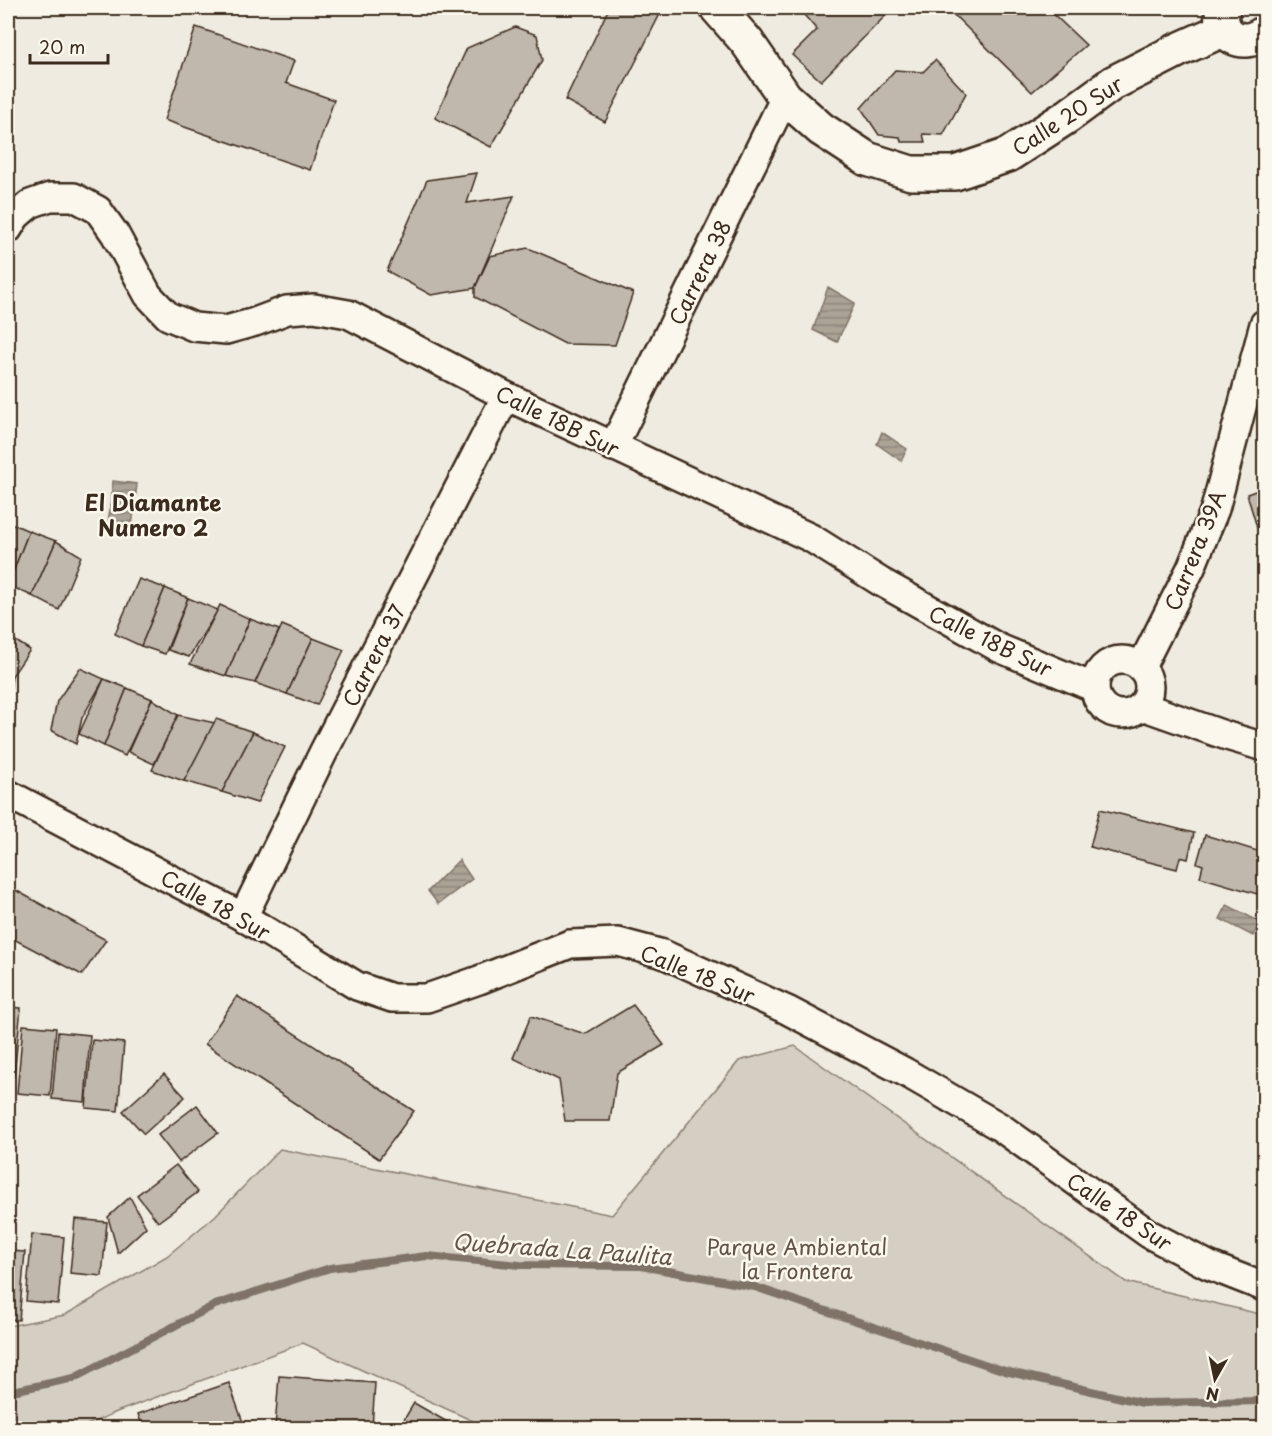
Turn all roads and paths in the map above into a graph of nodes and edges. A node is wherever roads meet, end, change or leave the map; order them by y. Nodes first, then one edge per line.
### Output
1 (717, 8) edge
2 (1225, 18) edge
3 (1264, 33) edge
4 (784, 97) junction
5 (10, 217) edge
6 (1264, 324) edge
7 (506, 396) junction
8 (613, 447) junction
9 (1141, 667) junction
10 (1095, 688) junction
11 (1142, 706) junction
12 (1264, 747) edge
13 (8, 794) edge
14 (243, 916) junction
15 (1264, 1287) edge

1 - 4 street, Calle 20 Sur
2 - 3 street
2 - 4 street, Calle 20 Sur
4 - 8 street, Carrera 38
5 - 7 street, Calle 18B Sur
6 - 9 street, Carrera 39A
7 - 8 street, Calle 18B Sur
7 - 14 street, Carrera 37
8 - 10 street, Calle 18B Sur
9 - 10 street
9 - 11 street
10 - 11 street
11 - 12 street
13 - 14 street, Calle 18 Sur
14 - 15 street, Calle 18 Sur

